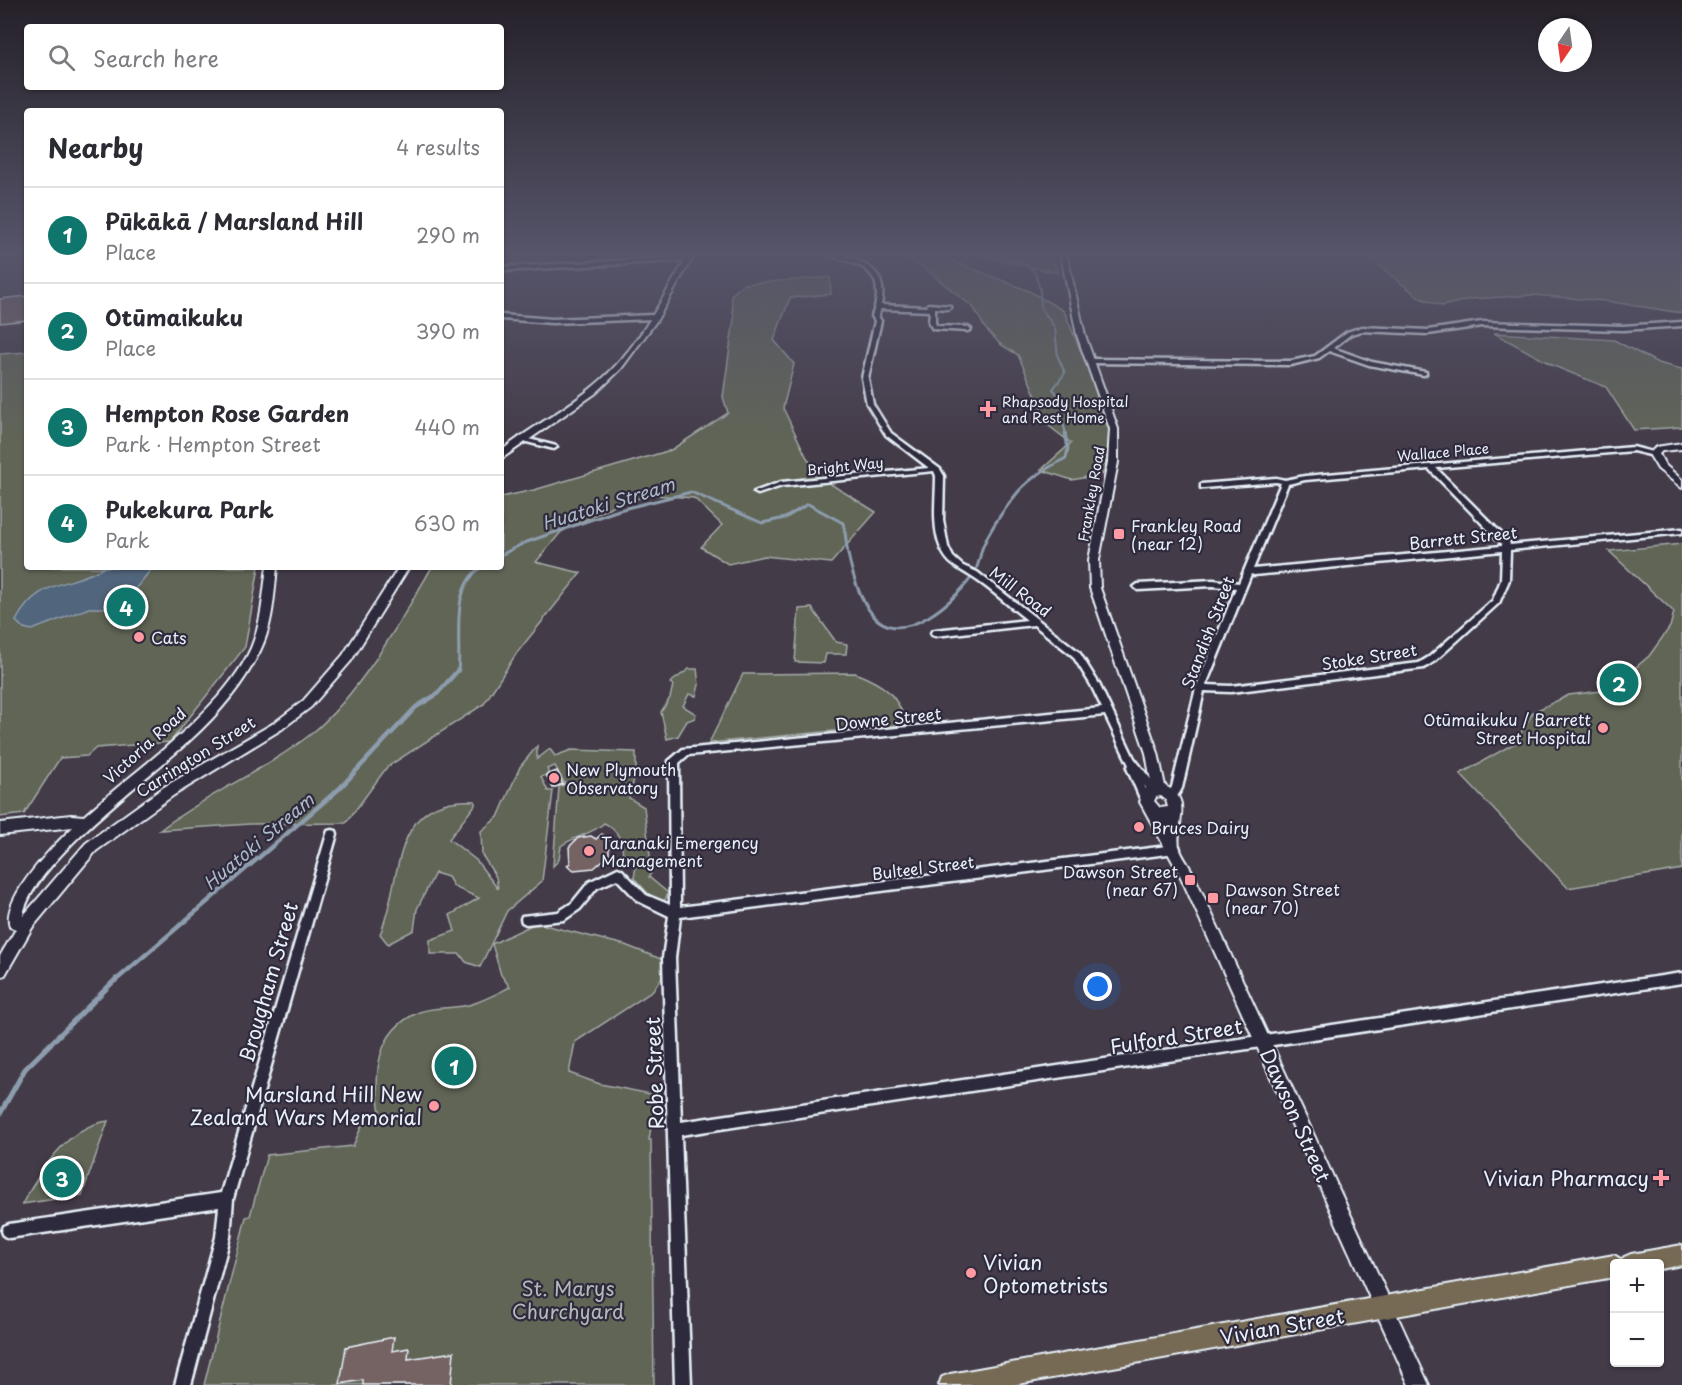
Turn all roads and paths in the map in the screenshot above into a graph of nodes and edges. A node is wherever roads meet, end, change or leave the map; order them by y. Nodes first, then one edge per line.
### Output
1 (504, 317) edge
2 (653, 317) joint
3 (877, 317) edge
4 (932, 317) edge
5 (1077, 317) edge
6 (1682, 324) edge
7 (968, 329) dead end
8 (1329, 349) junction
9 (1090, 361) junction
10 (1424, 373) dead end
11 (521, 439) junction
12 (1682, 446) edge
13 (554, 447) dead end
14 (504, 453) edge
15 (1654, 454) junction
16 (1431, 467) junction
17 (936, 469) junction
18 (1285, 482) junction
19 (1682, 485) edge
20 (1204, 486) dead end
21 (758, 492) dead end
22 (1682, 531) edge
23 (1506, 548) junction
24 (272, 570) edge
25 (402, 570) edge
26 (1247, 570) junction
27 (1240, 586) junction
28 (1138, 587) dead end
29 (1037, 622) junction
30 (935, 633) dead end
31 (1200, 688) junction
32 (1135, 706) joint
33 (1108, 711) junction
34 (674, 761) joint
35 (1160, 800) junction
36 (86, 822) junction
37 (0, 829) edge
38 (332, 834) dead end
39 (1174, 847) junction
40 (675, 913) junction
41 (526, 920) dead end
42 (27, 923) junction
43 (0, 970) edge
44 (1682, 978) edge
45 (1263, 1041) junction
46 (676, 1130) junction
47 (226, 1200) junction
48 (9, 1231) dead end
49 (1682, 1255) edge
50 (1656, 1259) edge
51 (1610, 1267) edge
52 (1383, 1306) junction
53 (183, 1385) edge
54 (682, 1385) edge
55 (950, 1385) edge
56 (1419, 1385) edge

1 - 2 street
2 - 11 street
3 - 17 street
4 - 7 street
5 - 9 street, Frankley Road
6 - 8 street
8 - 9 street
8 - 10 street
9 - 32 street, Frankley Road
11 - 13 street
11 - 14 street
12 - 15 street, Wallace Place
15 - 16 street, Wallace Place
15 - 19 street
16 - 18 street, Wallace Place
16 - 23 street
17 - 21 street, Bright Way
17 - 29 street, Mill Road
18 - 20 street, Wallace Place
18 - 26 street, Standish Street
22 - 23 street, Barrett Street
23 - 26 street, Barrett Street
23 - 31 street, Stoke Street
24 - 36 street, Victoria Road
25 - 42 street, Carrington Street
26 - 27 street, Standish Street
27 - 28 street
27 - 31 street, Standish Street
29 - 30 street
29 - 33 street, Mill Road
31 - 35 street, Standish Street
32 - 35 street, Dawson Street
33 - 34 street, Downe Street
33 - 35 street, Mill Road
34 - 40 street, Robe Street
35 - 39 street, Dawson Street
35 - 39 street, Dawson Street
36 - 37 street
36 - 42 street, Victoria Road
38 - 47 street, Brougham Street
39 - 40 street, Bulteel Street
39 - 45 street, Dawson Street
40 - 41 street
40 - 46 street, Robe Street
42 - 43 street, Carrington Street
44 - 45 street, Fulford Street
45 - 46 street, Fulford Street
45 - 52 street, Dawson Street
46 - 54 street, Robe Street
47 - 48 street
47 - 53 street, Brougham Street
49 - 50 main road
51 - 52 main road, Vivian Street
52 - 55 main road, Vivian Street
52 - 56 street, Dawson Street

